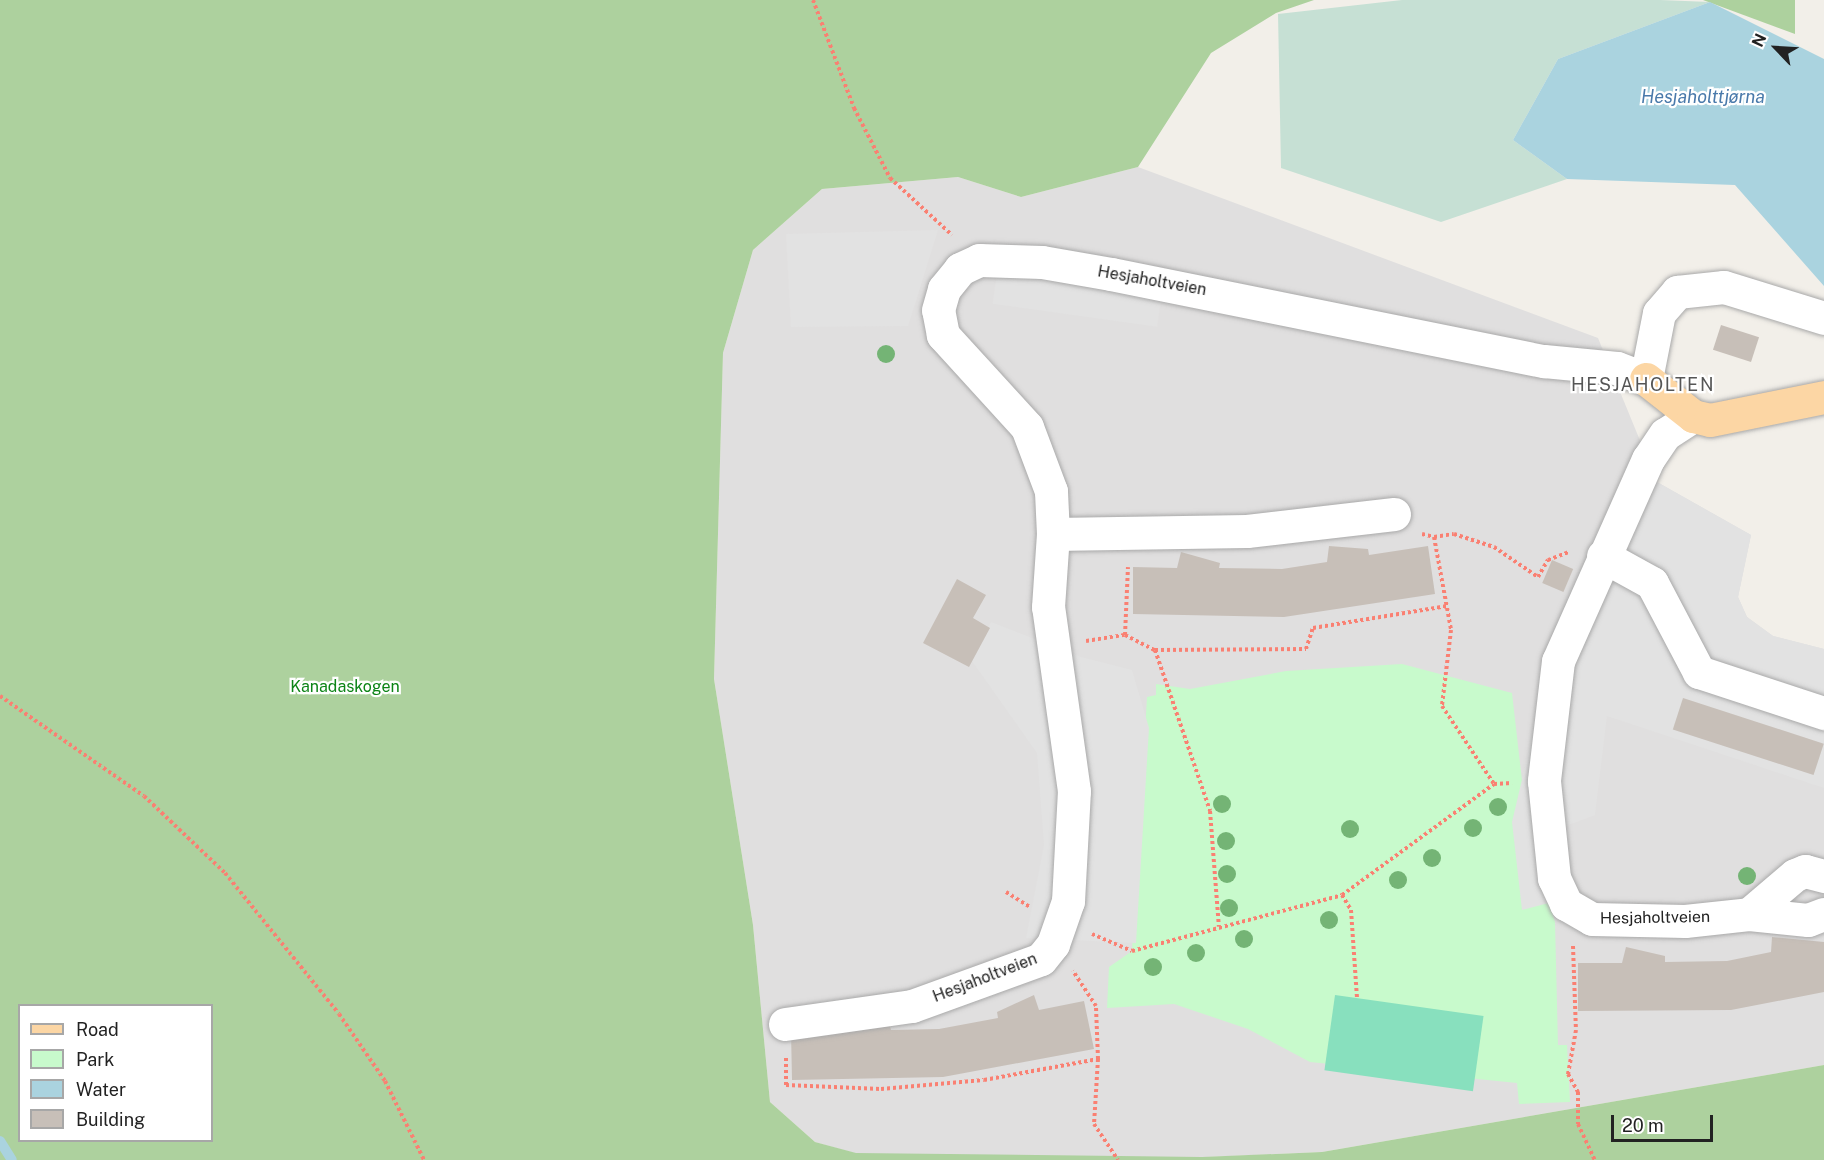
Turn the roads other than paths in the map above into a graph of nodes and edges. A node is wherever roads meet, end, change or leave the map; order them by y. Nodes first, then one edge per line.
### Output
1 (1824, 318) edge
2 (1632, 373) junction
3 (1824, 397) edge
4 (1693, 416) junction
5 (1394, 514) road end
6 (1053, 534) junction
7 (1588, 553) junction
8 (1824, 713) edge
9 (1824, 876) edge
10 (1749, 914) junction
11 (1824, 914) edge
12 (785, 1024) road end

1 - 2 street
2 - 4 main road
2 - 6 street, Hesjaholtveien
3 - 4 main road
4 - 7 street
5 - 6 street
6 - 12 street, Hesjaholtveien
7 - 8 street
7 - 10 street, Hesjaholtveien
9 - 10 street
10 - 11 street, Hesjaholtveien

